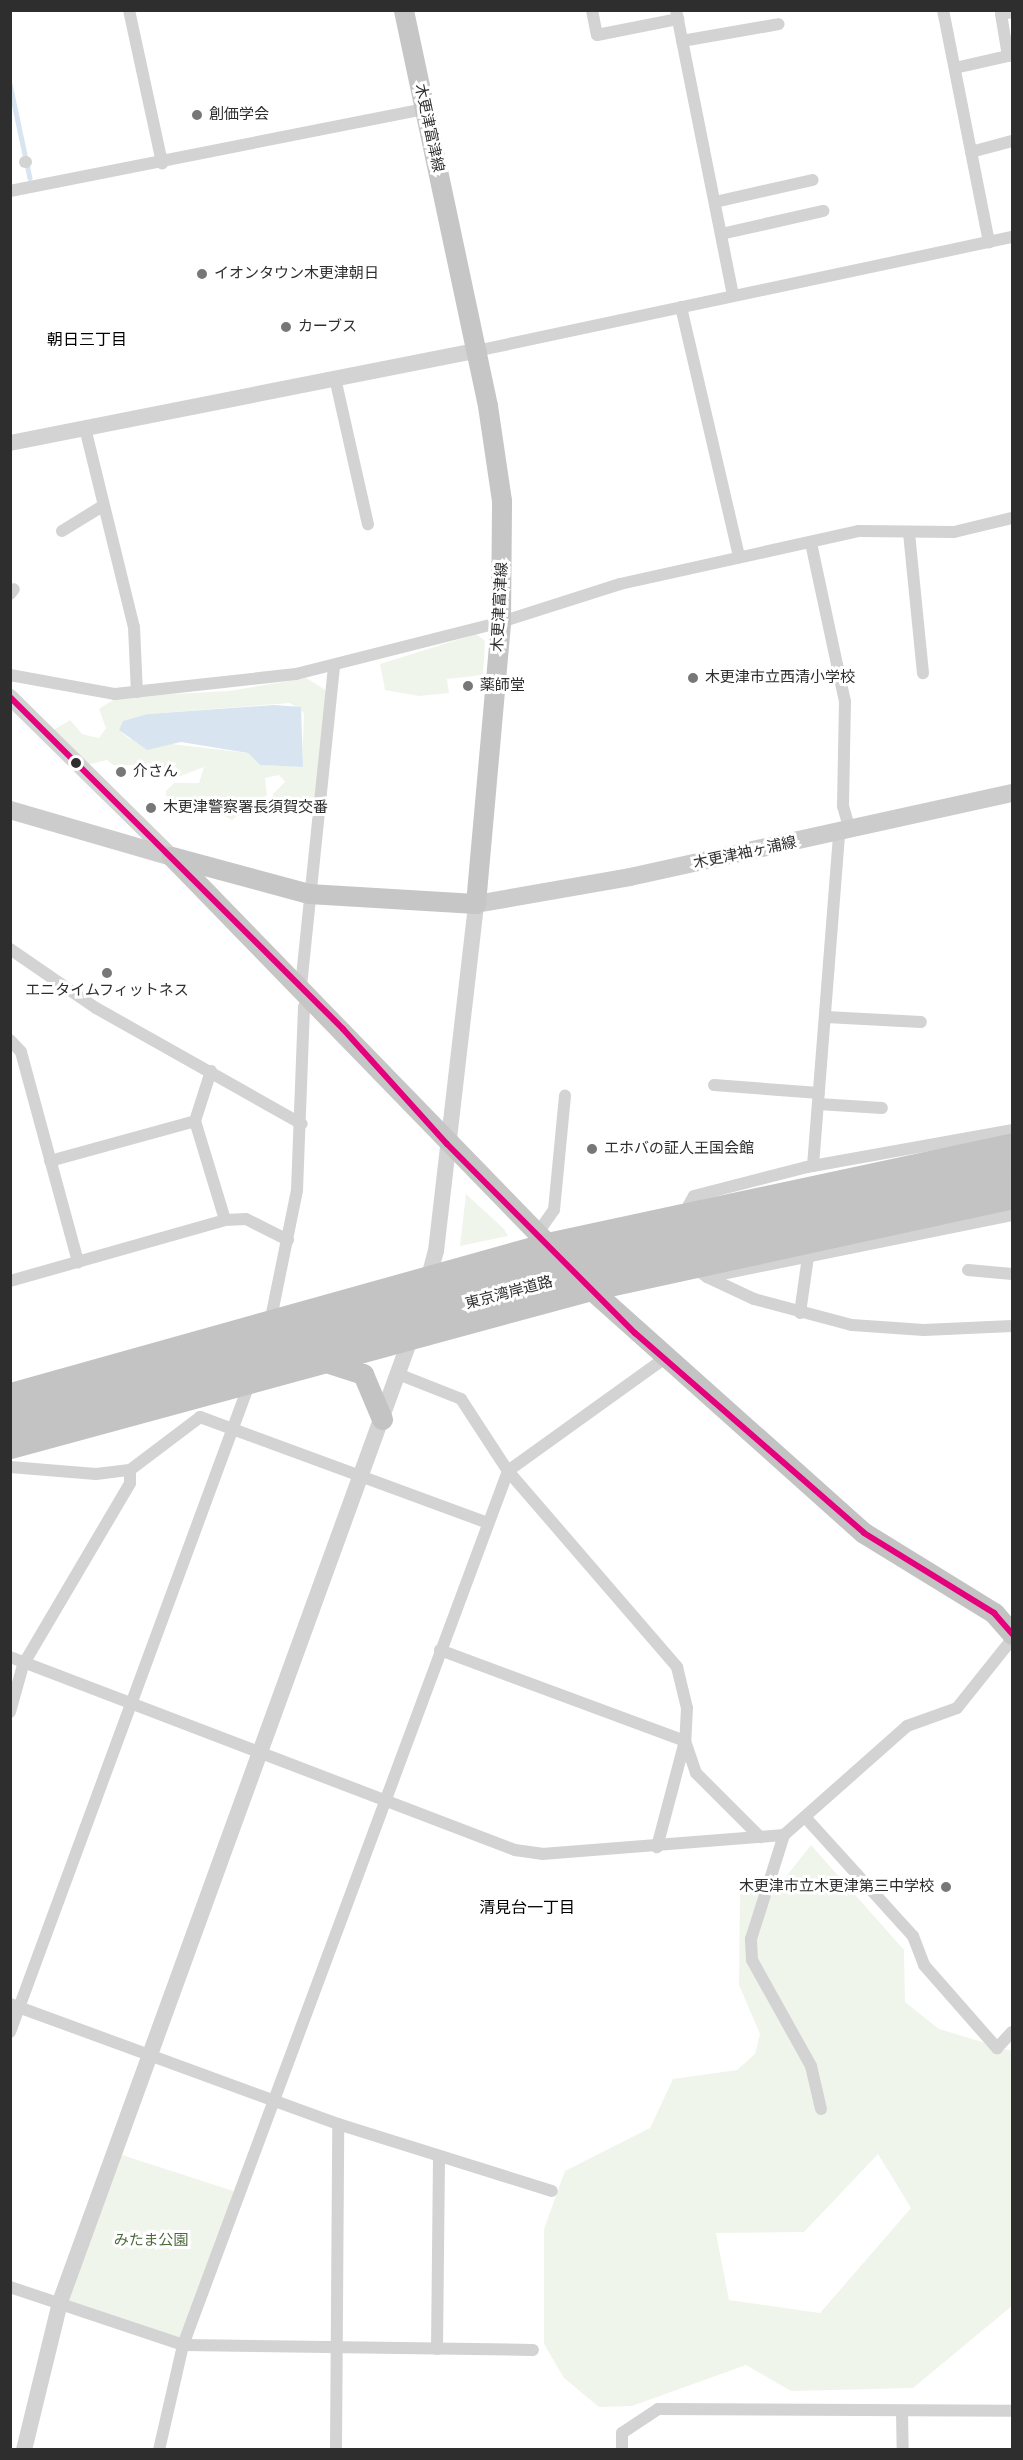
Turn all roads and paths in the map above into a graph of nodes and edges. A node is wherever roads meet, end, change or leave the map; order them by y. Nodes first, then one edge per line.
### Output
1 (129, 10) edge
2 (404, 10) edge
3 (592, 10) edge
4 (943, 10) edge
5 (1012, 12) edge
6 (677, 15) edge
7 (780, 24) dead end
8 (682, 41) junction
9 (1010, 55) edge
10 (955, 69) junction
11 (425, 109) junction
12 (1012, 141) edge
13 (971, 152) junction
14 (162, 163) junction
15 (813, 180) dead end
16 (10, 191) edge
17 (715, 202) junction
18 (823, 211) dead end
19 (721, 234) junction
20 (1012, 237) edge
21 (989, 243) junction
22 (733, 295) junction
23 (681, 307) junction
24 (476, 351) junction
25 (335, 378) junction
26 (85, 428) junction
27 (10, 442) edge
28 (101, 507) junction
29 (1012, 518) edge
30 (368, 524) dead end
31 (62, 531) dead end
32 (909, 533) junction
33 (811, 543) junction
34 (739, 557) junction
35 (501, 622) junction
36 (334, 666) junction
37 (923, 673) dead end
38 (10, 675) edge
39 (137, 692) junction
40 (10, 697) edge
41 (1012, 793) edge
42 (10, 810) edge
43 (844, 832) junction
44 (172, 857) junction
45 (309, 894) junction
46 (476, 904) junction
47 (10, 949) edge
48 (306, 991) junction
49 (826, 1017) junction
50 (921, 1022) dead end
51 (10, 1040) edge
52 (211, 1071) junction
53 (714, 1085) dead end
54 (565, 1096) dead end
55 (819, 1098) junction
56 (882, 1108) dead end
57 (195, 1121) junction
58 (302, 1124) junction
59 (1012, 1130) edge
60 (1012, 1143) edge
61 (447, 1144) junction
62 (50, 1161) junction
63 (1012, 1162) edge
64 (813, 1166) junction
65 (1012, 1179) edge
66 (1012, 1198) edge
67 (685, 1212) junction
68 (1012, 1215) edge
69 (225, 1220) junction
70 (542, 1238) junction
71 (288, 1239) junction
72 (808, 1257) junction
73 (78, 1262) junction
74 (968, 1270) dead end
75 (701, 1272) junction
76 (1012, 1274) edge
77 (429, 1278) junction
78 (10, 1281) edge
79 (591, 1290) junction
80 (800, 1312) junction
81 (271, 1320) junction
82 (1012, 1326) edge
83 (411, 1339) junction
84 (664, 1359) junction
85 (322, 1363) junction
86 (398, 1374) junction
87 (251, 1382) junction
88 (10, 1393) edge
89 (10, 1409) edge
90 (382, 1419) junction
91 (232, 1427) junction
92 (10, 1428) edge
93 (10, 1448) edge
94 (10, 1467) edge
95 (130, 1470) junction
96 (508, 1471) junction
97 (362, 1474) junction
98 (488, 1522) junction
99 (1012, 1634) edge
100 (1012, 1639) edge
101 (440, 1650) junction
102 (10, 1657) edge
103 (23, 1665) junction
104 (132, 1706) junction
105 (10, 1712) edge
106 (685, 1741) junction
107 (258, 1753) junction
108 (383, 1798) junction
109 (805, 1816) junction
110 (784, 1835) junction
111 (760, 1837) junction
112 (657, 1847) junction
113 (15, 2006) edge
114 (10, 2032) edge
115 (1012, 2032) edge
116 (148, 2053) junction
117 (275, 2100) junction
118 (821, 2109) dead end
119 (338, 2124) junction
120 (439, 2156) junction
121 (552, 2191) dead end
122 (10, 2288) edge
123 (60, 2302) junction
124 (183, 2345) junction
125 (337, 2347) junction
126 (437, 2349) junction
127 (533, 2350) dead end
128 (902, 2411) junction
129 (1012, 2411) edge
130 (24, 2450) edge
131 (159, 2450) edge
132 (336, 2450) edge
133 (622, 2450) edge
134 (903, 2450) edge

1 - 14 street
2 - 11 main road, 木更津富津線
3 - 6 street
4 - 10 street
5 - 9 street
6 - 8 street
7 - 8 street
8 - 17 street
9 - 10 street
10 - 13 street
11 - 14 street
11 - 24 main road, 木更津富津線
12 - 13 street
13 - 21 street
14 - 16 street
15 - 17 street
17 - 19 street
18 - 19 street
19 - 22 street
20 - 21 street
21 - 22 street
22 - 23 street
23 - 24 street
23 - 34 street
24 - 25 street
24 - 35 main road, 木更津富津線
25 - 26 street
25 - 30 street
26 - 27 street
26 - 28 street
28 - 31 street
28 - 39 street
29 - 32 street
32 - 33 street
32 - 37 street
33 - 34 street
33 - 43 street
34 - 35 street
35 - 36 street
35 - 46 main road, 木更津富津線
36 - 39 street
36 - 45 street
38 - 39 street
40 - 44 street
41 - 43 main road, 木更津袖ヶ浦線
42 - 44 main road
43 - 46 main road, 木更津袖ヶ浦線
43 - 49 street
44 - 45 main road
44 - 48 main road
45 - 46 main road
45 - 48 street
46 - 61 street
47 - 52 street
48 - 58 street
48 - 61 main road
49 - 50 street
49 - 55 street
51 - 62 street
52 - 57 street
52 - 58 street
53 - 55 street
54 - 70 street
55 - 56 street
55 - 64 street
57 - 62 street
57 - 69 street
58 - 71 street
59 - 64 street
60 - 67 highway
61 - 70 main road
61 - 77 street
62 - 73 street
63 - 89 highway, 東京湾岸道路, bridge
64 - 67 street
65 - 92 highway, 東京湾岸道路, bridge
66 - 75 highway
67 - 70 highway
68 - 72 street
69 - 71 street
69 - 73 street
70 - 77 highway
70 - 79 highway
71 - 81 street
72 - 75 street
72 - 80 street
73 - 78 street
74 - 76 street
75 - 79 highway
75 - 80 street
77 - 81 highway
77 - 83 street
79 - 83 highway
79 - 84 highway
80 - 82 street
81 - 87 street
81 - 88 highway
83 - 85 highway
83 - 86 street
84 - 96 street
84 - 99 highway
85 - 87 highway
85 - 90 highway
86 - 90 street
86 - 96 street
87 - 91 street
87 - 93 highway
90 - 97 street
91 - 95 street
91 - 97 street
91 - 104 street
94 - 95 street
95 - 103 street
96 - 98 street
96 - 106 street
97 - 98 street
97 - 107 street
98 - 101 street
100 - 109 street
101 - 106 street
101 - 108 street
102 - 103 street
103 - 104 street
103 - 105 street
104 - 107 street
104 - 113 street
106 - 111 street
106 - 112 street
107 - 108 street
107 - 116 street
108 - 112 street
108 - 117 street
109 - 110 street
109 - 115 street
110 - 111 street
110 - 118 street
111 - 112 street
113 - 114 street
113 - 116 street
116 - 117 street
116 - 123 street
117 - 119 street
117 - 124 street
119 - 120 street
119 - 125 street
120 - 121 street
120 - 126 street
122 - 123 street
123 - 124 street
123 - 130 street
124 - 125 street
124 - 131 street
125 - 126 street
125 - 132 street
126 - 127 street
128 - 129 street
128 - 133 street
128 - 134 street

